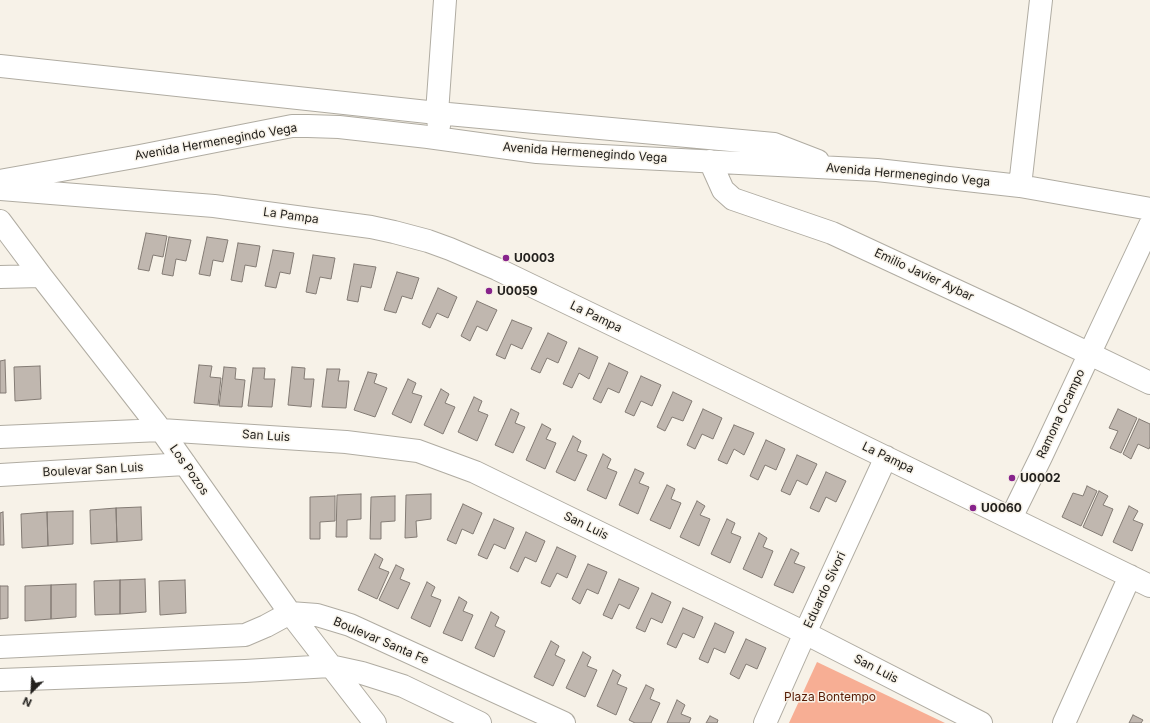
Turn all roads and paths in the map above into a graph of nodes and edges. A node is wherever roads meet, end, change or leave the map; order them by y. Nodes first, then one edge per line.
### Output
1 (445, 0) edge
2 (1041, 0) edge
3 (0, 66) edge
4 (437, 112) junction
5 (440, 139) junction
6 (710, 161) junction
7 (834, 168) junction
8 (0, 181) edge
9 (1020, 186) junction
10 (0, 189) edge
11 (1150, 209) edge
12 (0, 220) edge
13 (1150, 225) edge
14 (41, 276) junction
15 (0, 277) edge
16 (1090, 354) junction
17 (1150, 383) edge
18 (161, 430) junction
19 (0, 437) edge
20 (886, 457) junction
21 (185, 464) junction
22 (0, 475) edge
23 (1011, 518) junction
24 (1130, 576) junction
25 (1150, 586) edge
26 (290, 613) junction
27 (805, 633) junction
28 (0, 647) edge
29 (330, 666) junction
30 (0, 680) edge
31 (375, 723) edge
32 (480, 723) edge
33 (564, 723) edge
34 (765, 723) edge
35 (981, 723) edge
36 (1064, 723) edge

1 - 4 street
2 - 9 street
3 - 4 street
4 - 5 street
4 - 7 street
5 - 6 street, Avenida Hermenegindo Vega
5 - 8 street, Avenida Hermenegindo Vega
6 - 7 street, Avenida Hermenegindo Vega
6 - 16 street, Emilio Javier Aybar
7 - 9 street, Avenida Hermenegindo Vega
9 - 11 street, Avenida Hermenegindo Vega
10 - 20 street, La Pampa
12 - 14 street, Los Pozos
13 - 16 street, Ramona Ocampo
14 - 15 street
14 - 18 street, Los Pozos
16 - 17 street, Emilio Javier Aybar
16 - 23 street, Ramona Ocampo
18 - 19 street
18 - 21 street, Los Pozos
18 - 27 street, San Luis
20 - 23 street, La Pampa
20 - 27 street, Eduardo Sívori
21 - 22 street, Boulevar San Luis
21 - 26 street, Los Pozos
23 - 24 street, La Pampa
24 - 25 street, La Pampa
24 - 36 street
26 - 28 street
26 - 29 street, Los Pozos
26 - 33 street, Boulevar Santa Fe
27 - 34 street, Eduardo Sívori
27 - 35 street, San Luis
29 - 30 street
29 - 31 street, Los Pozos
29 - 32 street

